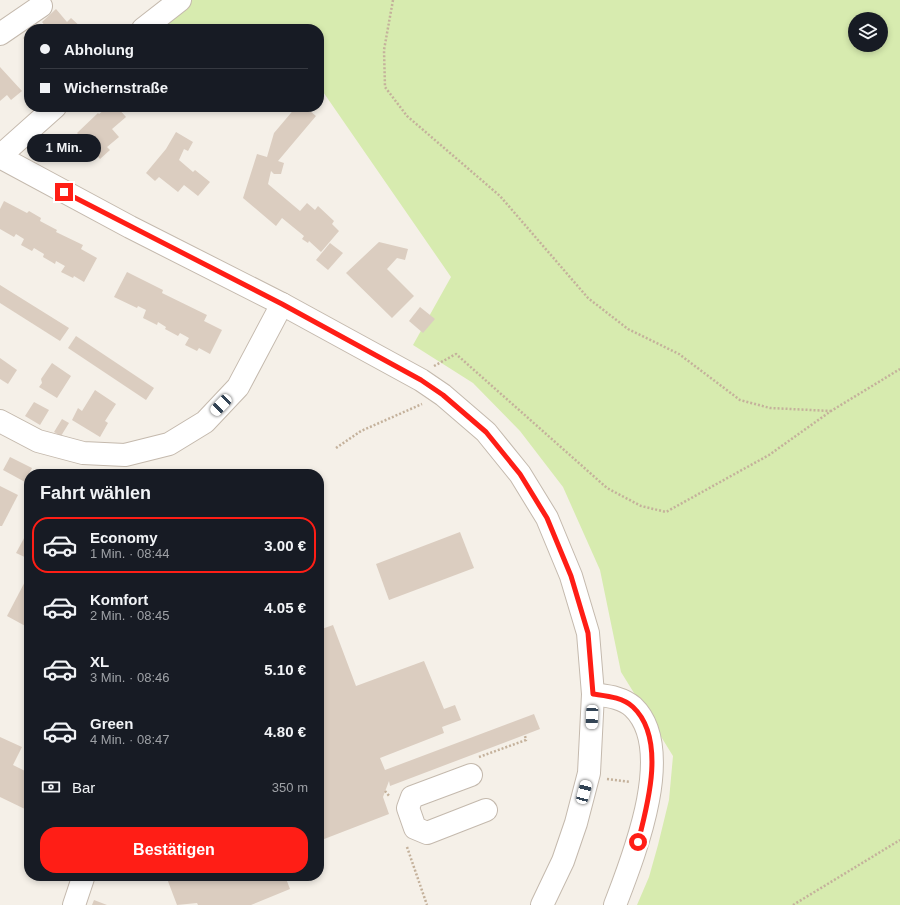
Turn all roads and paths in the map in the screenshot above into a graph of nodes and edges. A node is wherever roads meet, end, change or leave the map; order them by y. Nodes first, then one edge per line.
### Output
1 (180, 0) edge
2 (393, 0) edge
3 (41, 6) dead end
4 (149, 24) edge
5 (0, 34) edge
6 (50, 112) edge
7 (0, 157) edge
8 (282, 304) junction
9 (900, 369) edge
10 (414, 376) junction
11 (443, 395) junction
12 (830, 411) junction
13 (0, 421) edge
14 (336, 448) dead end
15 (593, 694) junction
16 (471, 775) dead end
17 (612, 780) dead end
18 (629, 781) dead end
19 (385, 791) dead end
20 (390, 796) dead end
21 (486, 810) dead end
22 (900, 840) edge
23 (411, 860) dead end
24 (82, 881) edge
25 (74, 905) edge
26 (427, 905) edge
27 (542, 905) edge
28 (615, 905) edge
29 (793, 905) edge

1 - 4 street
2 - 12 path
3 - 5 street
6 - 7 street
7 - 8 street
8 - 10 street
8 - 13 street
9 - 12 path
10 - 11 street
10 - 12 path
11 - 14 path
11 - 15 street
15 - 27 street
15 - 28 street
16 - 21 street
17 - 18 path
19 - 20 path
22 - 29 path
23 - 26 path
24 - 25 street

